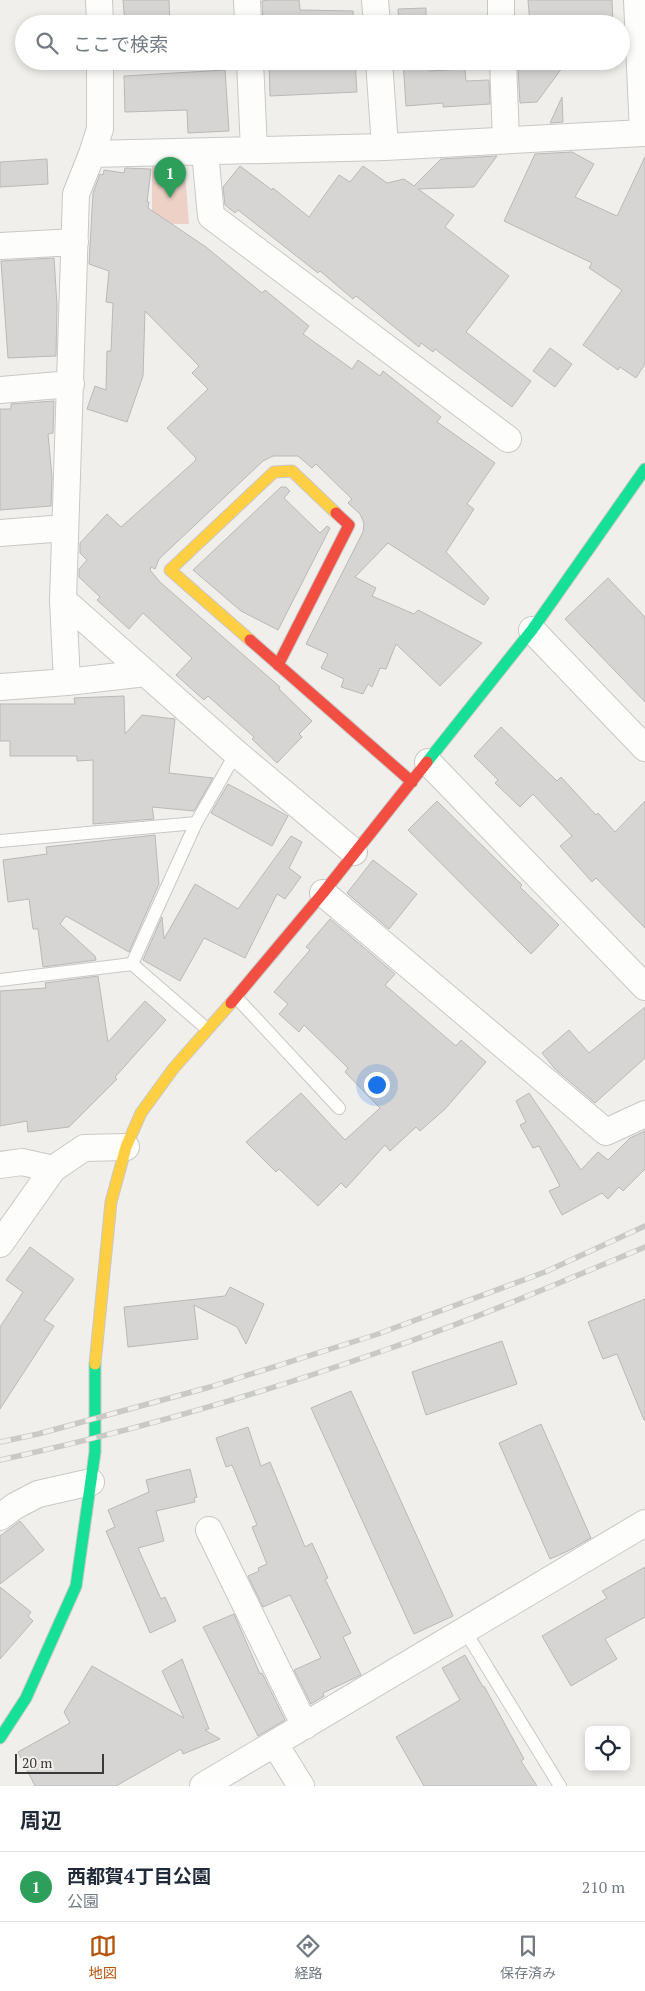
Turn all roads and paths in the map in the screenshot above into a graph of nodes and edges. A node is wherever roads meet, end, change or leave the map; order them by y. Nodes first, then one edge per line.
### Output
1 (99, 0) edge
2 (246, 0) edge
3 (375, 0) edge
4 (500, 0) edge
5 (637, 0) edge
6 (100, 15) edge
7 (247, 15) edge
8 (376, 15) edge
9 (501, 15) edge
10 (100, 70) edge
11 (250, 70) edge
12 (381, 70) edge
13 (503, 70) edge
14 (644, 133) edge
15 (506, 140) junction
16 (385, 147) junction
17 (254, 150) junction
18 (205, 152) junction
19 (92, 154) junction
20 (75, 242) junction
21 (0, 246) edge
22 (72, 384) junction
23 (0, 390) edge
24 (508, 439) dead end
25 (641, 483) edge
26 (65, 528) junction
27 (0, 533) edge
28 (63, 600) junction
29 (532, 630) junction
30 (278, 665) junction
31 (146, 673) junction
32 (67, 682) junction
33 (0, 687) edge
34 (645, 748) edge
35 (236, 753) junction
36 (420, 772) junction
37 (196, 823) junction
38 (0, 841) edge
39 (354, 852) junction
40 (323, 894) junction
41 (132, 964) junction
42 (0, 980) edge
43 (645, 987) edge
44 (236, 997) junction
45 (208, 1029) junction
46 (338, 1108) dead end
47 (645, 1114) edge
48 (126, 1147) junction
49 (0, 1166) edge
50 (53, 1169) junction
51 (0, 1244) edge
52 (91, 1482) junction
53 (0, 1517) edge
54 (645, 1523) edge
55 (209, 1530) dead end
56 (464, 1631) junction
57 (305, 1726) junction
58 (0, 1738) edge
59 (275, 1744) junction
60 (203, 1786) edge
61 (301, 1786) edge
62 (560, 1786) edge

1 - 6 street
2 - 7 street
3 - 8 street
4 - 9 street
5 - 14 street
10 - 19 street
11 - 17 street
12 - 16 street
13 - 15 street
14 - 15 street
15 - 16 street
16 - 17 street
17 - 18 street
18 - 19 street
18 - 24 street
19 - 20 street
20 - 21 street
20 - 22 street
22 - 23 street
22 - 26 street
25 - 29 street
26 - 27 street
26 - 28 street
28 - 31 street
28 - 32 street
29 - 34 street
29 - 36 street
30 - 30 street
30 - 36 street
31 - 32 street
31 - 35 street
32 - 33 street
35 - 37 lane
35 - 39 street
36 - 39 street
36 - 43 street
37 - 38 lane
37 - 41 lane
39 - 40 street
40 - 44 street
40 - 47 street
41 - 42 lane
41 - 45 lane
44 - 45 street
44 - 46 lane
45 - 48 street
48 - 50 street
48 - 52 street
49 - 50 street
50 - 51 street
52 - 53 street
52 - 58 street
54 - 56 street
55 - 57 street
56 - 57 street
56 - 62 lane
57 - 59 street
59 - 60 street
59 - 61 street

